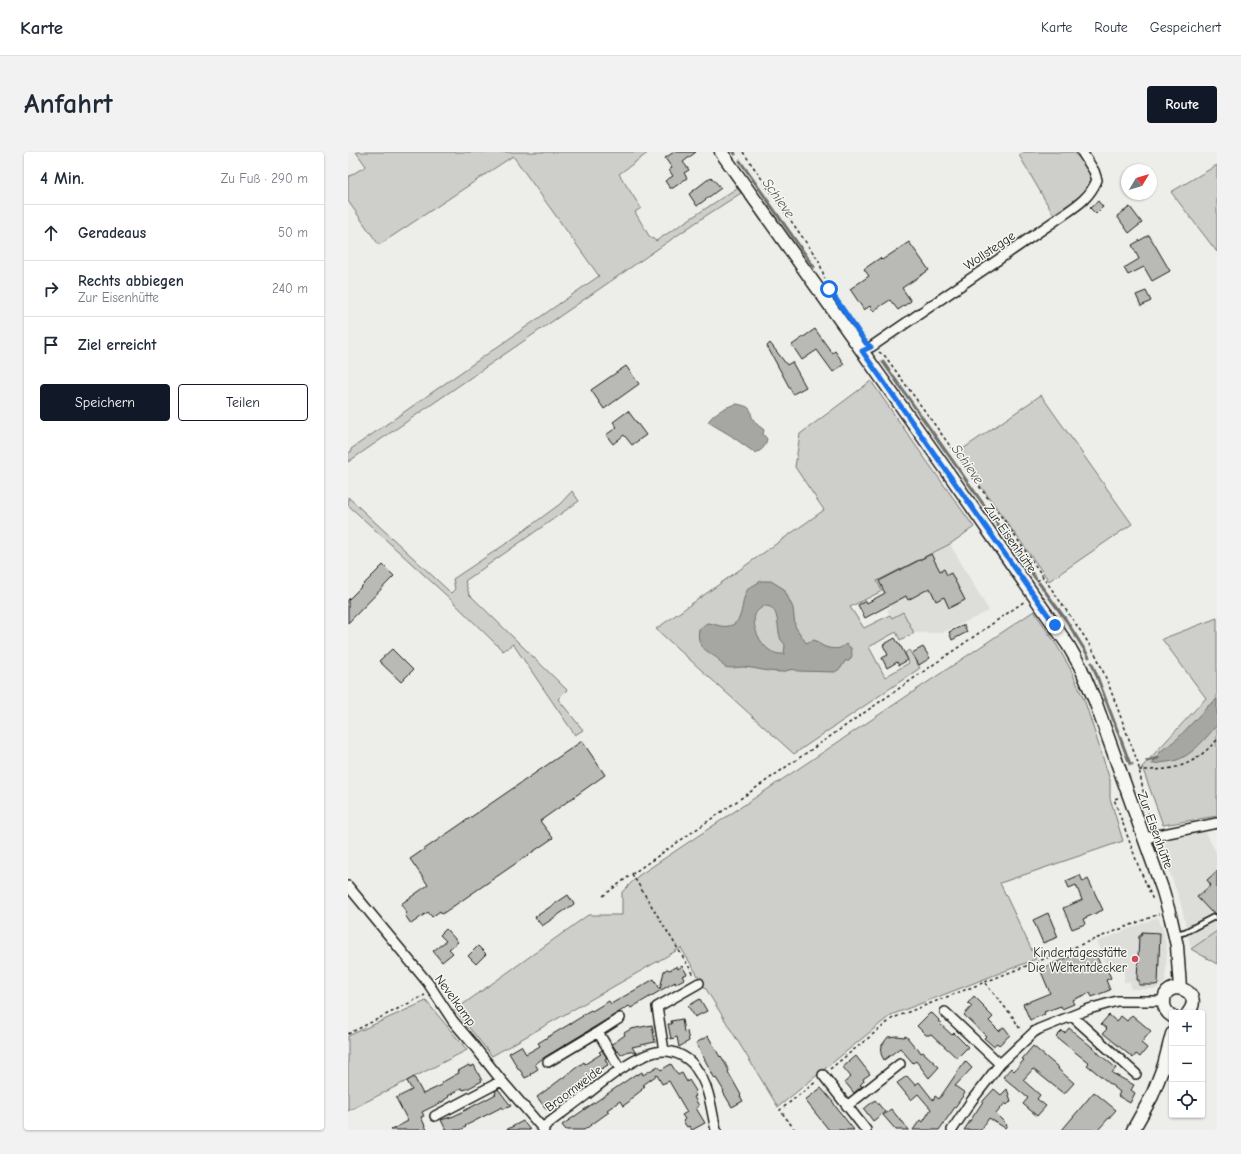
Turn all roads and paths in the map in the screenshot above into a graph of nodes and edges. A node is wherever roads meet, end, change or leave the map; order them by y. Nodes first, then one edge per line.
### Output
1 (721, 152) edge
2 (743, 152) edge
3 (1082, 152) edge
4 (825, 281) dead end
5 (866, 349) junction
6 (1028, 587) junction
7 (1217, 740) edge
8 (1139, 770) junction
9 (1128, 794) junction
10 (1217, 824) edge
11 (1144, 838) junction
12 (632, 874) junction
13 (348, 886) edge
14 (603, 896) dead end
15 (1154, 900) dead end
16 (1159, 914) dead end
17 (1214, 917) dead end
18 (1175, 935) junction
19 (699, 983) joint
20 (985, 983) junction
21 (1180, 988) junction
22 (425, 995) dead end
23 (1163, 1001) junction
24 (1190, 1010) edge
25 (945, 1012) dead end
26 (1169, 1014) edge
27 (1072, 1016) junction
28 (620, 1018) dead end
29 (598, 1032) junction
30 (348, 1034) edge
31 (1026, 1040) junction
32 (1169, 1046) edge
33 (664, 1051) junction
34 (548, 1062) dead end
35 (900, 1064) dead end
36 (1000, 1064) junction
37 (620, 1069) junction
38 (1136, 1074) dead end
39 (823, 1075) junction
40 (501, 1080) junction
41 (847, 1106) junction
42 (435, 1116) dead end
43 (543, 1129) edge
44 (716, 1130) edge
45 (795, 1130) edge
46 (866, 1130) edge
47 (952, 1130) edge
48 (1133, 1130) edge

1 - 5 street, Zur Eisenhütte
2 - 4 path
3 - 5 street, Wollstegge
5 - 6 street, Zur Eisenhütte
5 - 8 path
6 - 9 street, Zur Eisenhütte
6 - 12 path
7 - 8 path
8 - 9 path
9 - 11 street, Zur Eisenhütte
9 - 15 path
10 - 11 street
11 - 18 street, Zur Eisenhütte
12 - 14 path
12 - 19 path
13 - 40 street, Nevelkamp
16 - 20 path
17 - 18 lane
18 - 21 street, Zur Eisenhütte
19 - 33 street
20 - 31 path
20 - 39 path
21 - 23 street
21 - 24 street
22 - 30 path
23 - 26 street
23 - 27 street
25 - 36 street
27 - 31 street
27 - 38 street
28 - 29 street
29 - 34 street
29 - 37 street, Braomweide
31 - 36 street
32 - 48 street
33 - 37 street, Braomweide
33 - 44 street
35 - 41 street
36 - 47 street
37 - 43 street, Braomweide
39 - 41 street
39 - 45 path
40 - 42 street
40 - 43 street, Nevelkamp
41 - 46 street

